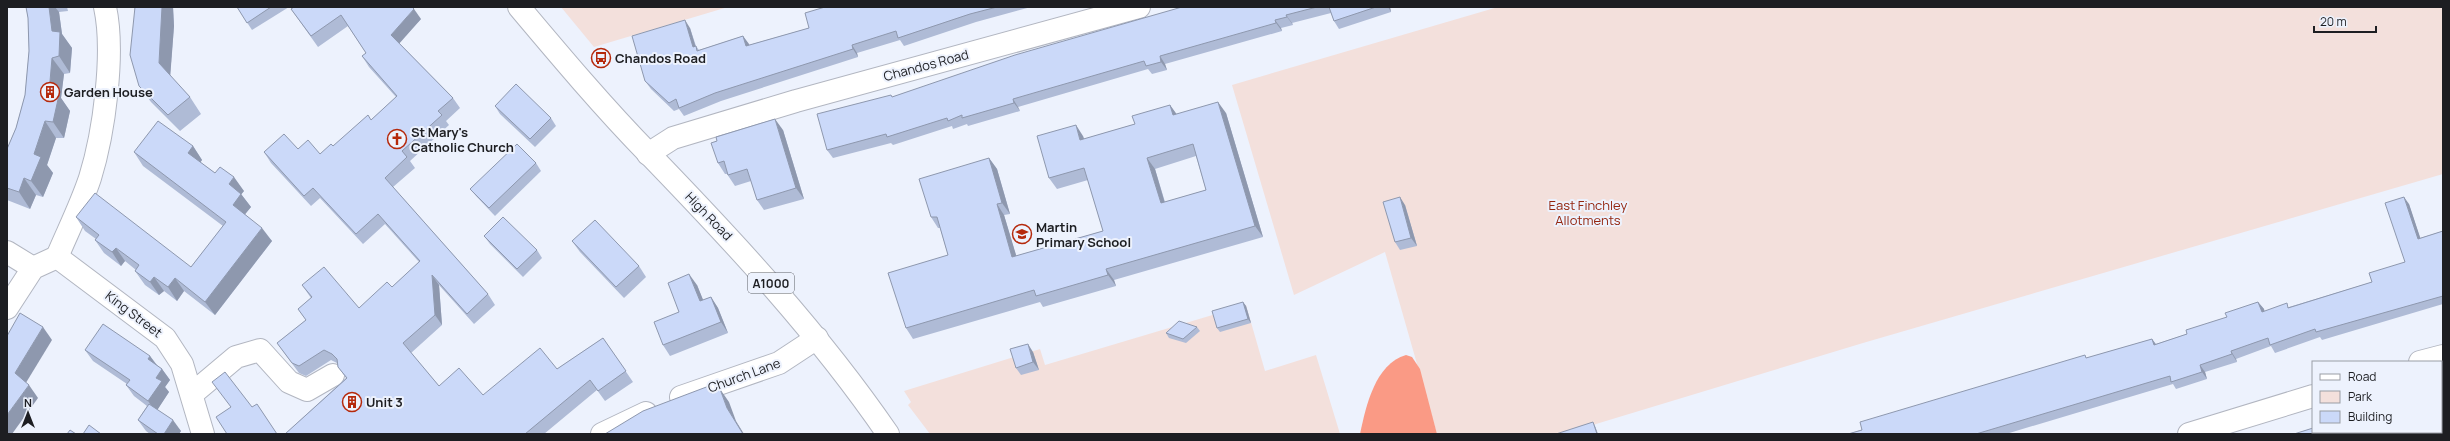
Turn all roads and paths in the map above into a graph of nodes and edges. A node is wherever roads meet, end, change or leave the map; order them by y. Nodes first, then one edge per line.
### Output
1 (105, 7) edge
2 (519, 7) edge
3 (1139, 7) edge
4 (648, 154) junction
5 (7, 252) edge
6 (57, 257) junction
7 (33, 268) junction
8 (7, 308) edge
9 (817, 338) junction
10 (2443, 356) edge
11 (2424, 361) edge
12 (333, 375) dead end
13 (192, 394) junction
14 (2312, 396) edge
15 (203, 434) edge
16 (602, 434) edge
17 (888, 434) edge
18 (2189, 434) edge

1 - 6 street
2 - 4 street, High Road / A1000
3 - 4 street, Chandos Road
4 - 9 street, High Road / A1000
5 - 7 street
6 - 7 street
6 - 13 street, King Street
7 - 8 street
9 - 16 street, Church Lane
9 - 17 street, High Road / A1000
10 - 11 street
12 - 13 street
13 - 15 street, King Street
14 - 18 street

